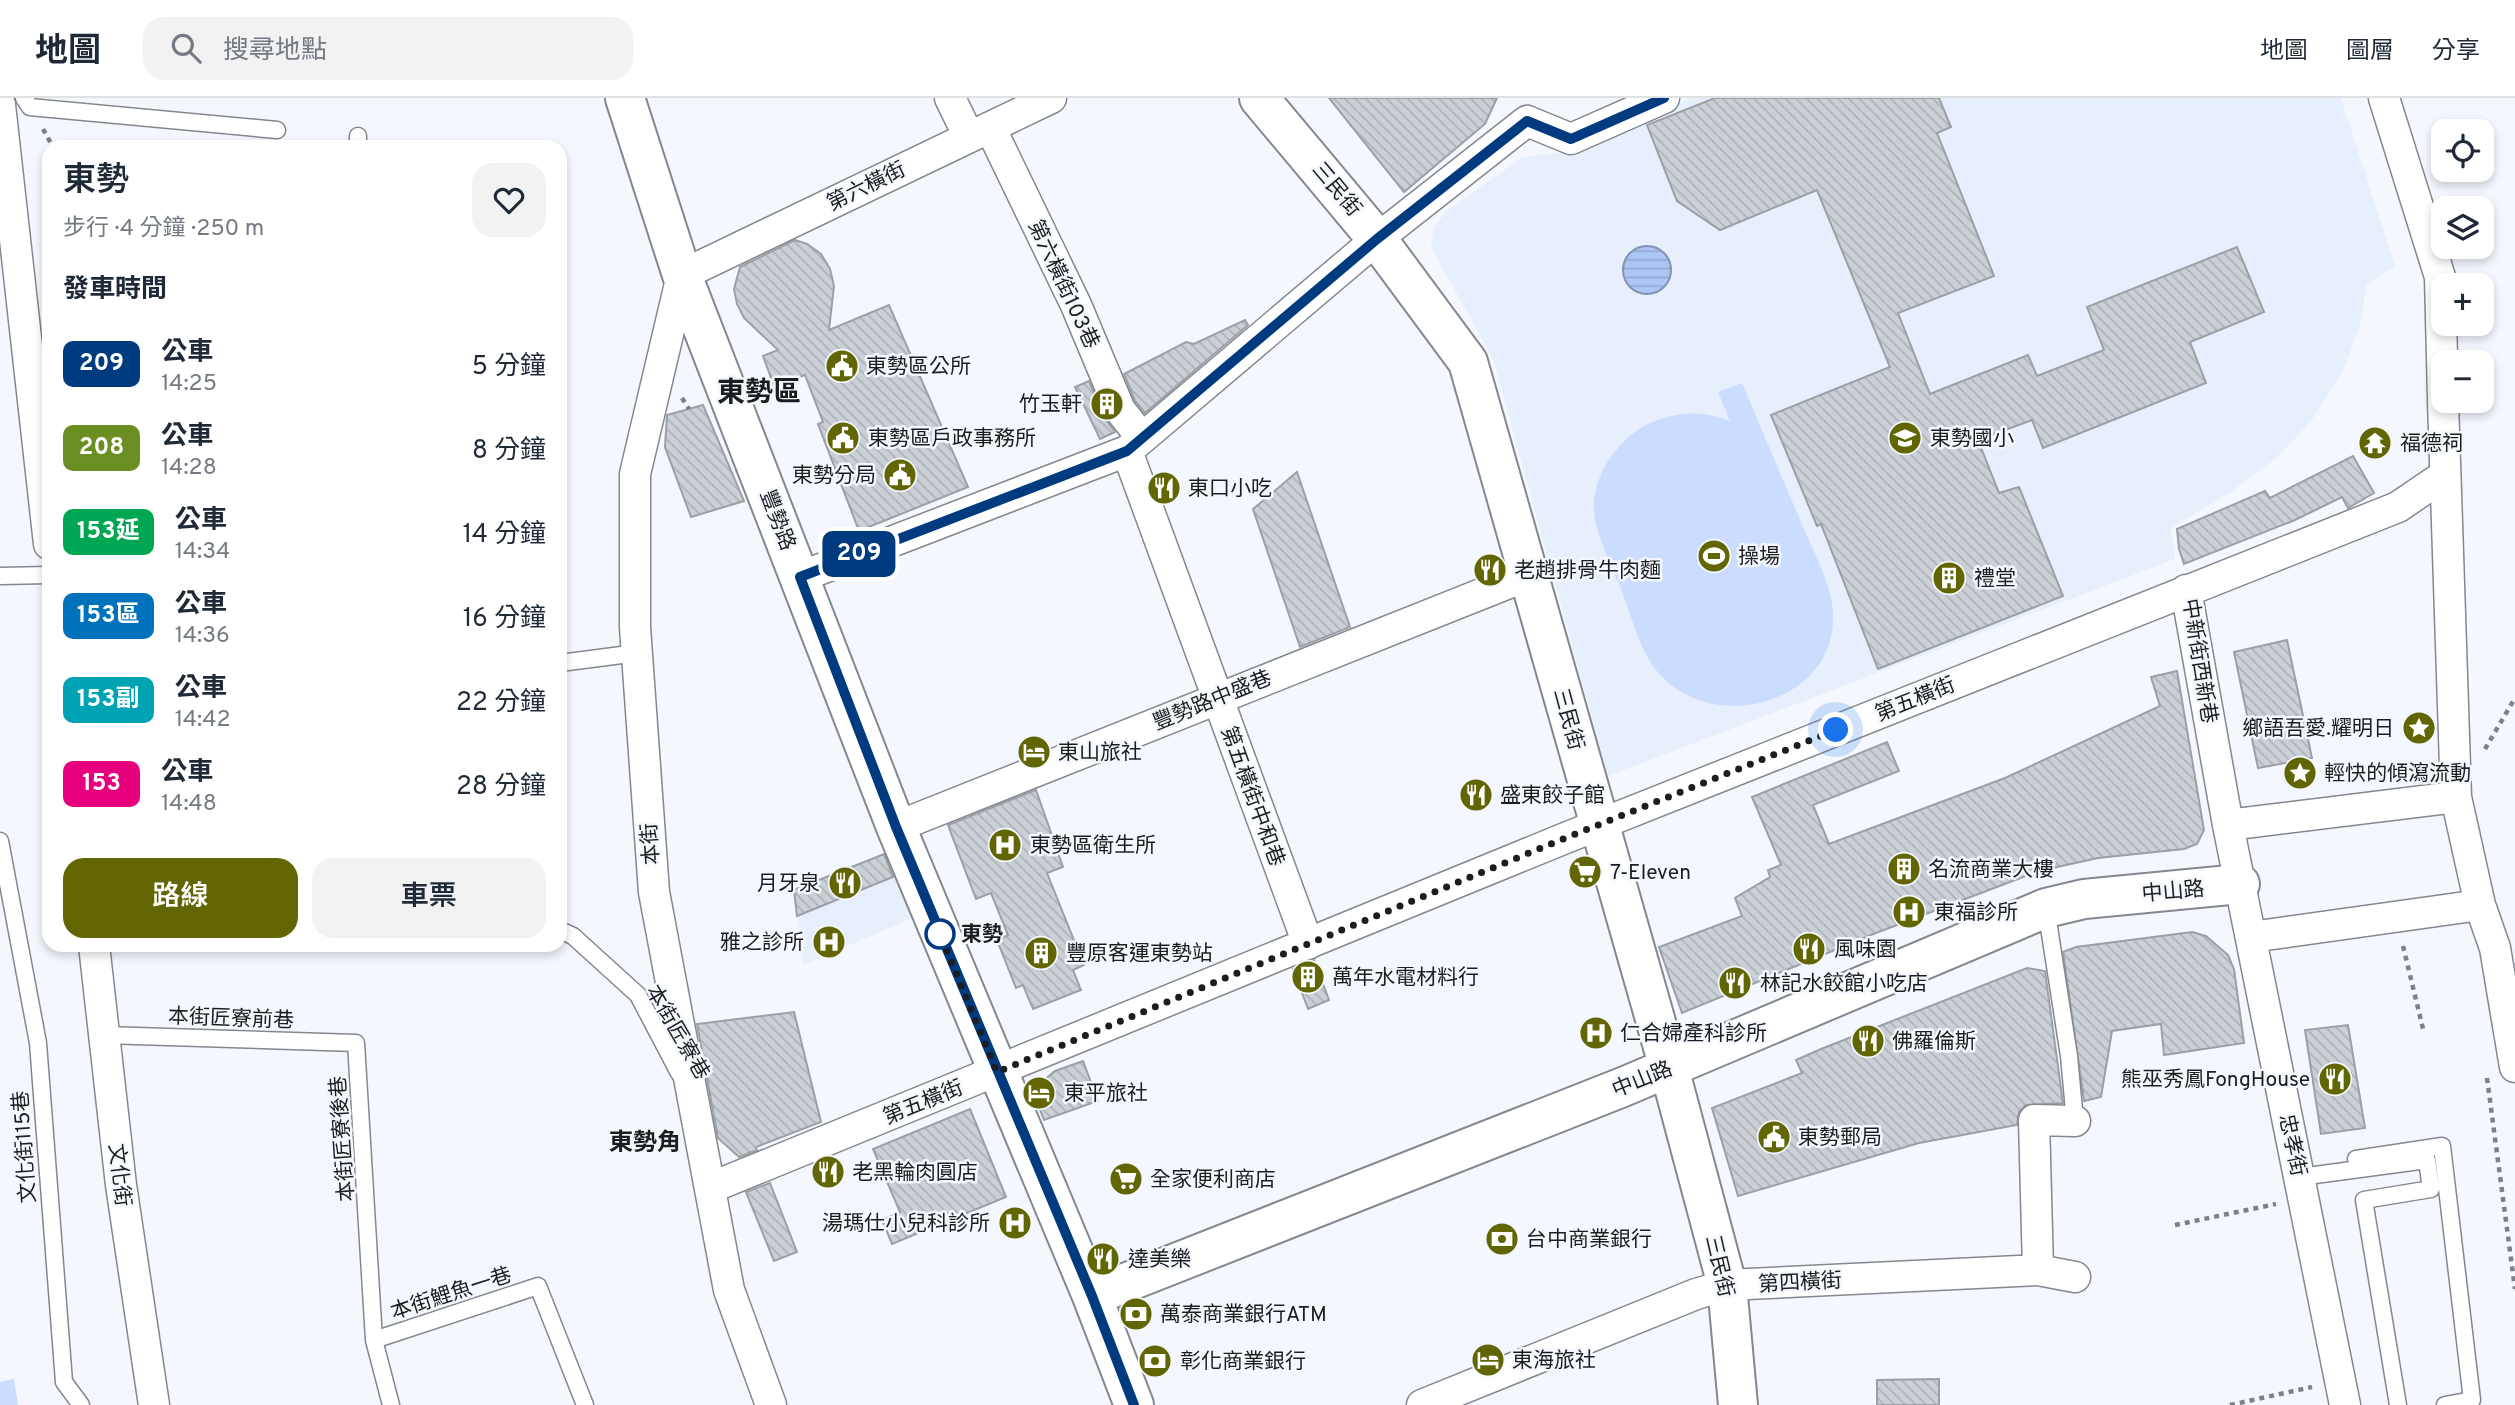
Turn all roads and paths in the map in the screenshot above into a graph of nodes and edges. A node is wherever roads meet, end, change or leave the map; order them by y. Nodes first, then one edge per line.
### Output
1 (24, 98) edge
2 (625, 98) edge
3 (950, 98) edge
4 (1051, 98) edge
5 (1259, 98) edge
6 (1664, 98) edge
7 (2384, 98) edge
8 (0, 105) edge
9 (1525, 109) edge
10 (277, 130) dead end
11 (979, 132) junction
12 (1377, 239) junction
13 (682, 275) junction
14 (2442, 350) edge
15 (2443, 413) edge
16 (1135, 444) junction
17 (2445, 475) junction
18 (42, 481) edge
19 (42, 575) edge
20 (1530, 575) junction
21 (0, 576) edge
22 (800, 577) junction
23 (2186, 590) junction
24 (637, 653) junction
25 (567, 662) edge
26 (1217, 698) junction
27 (2456, 797) junction
28 (1597, 825) junction
29 (2228, 825) junction
30 (896, 827) junction
31 (0, 841) edge
32 (2240, 884) junction
33 (2480, 905) junction
34 (2046, 908) junction
35 (567, 933) edge
36 (2251, 937) junction
37 (1308, 944) junction
38 (2403, 946) dead end
39 (95, 952) edge
40 (2424, 1033) dead end
41 (104, 1035) junction
42 (356, 1043) joint
43 (1669, 1068) junction
44 (2501, 1071) edge
45 (997, 1072) junction
46 (694, 1102) junction
47 (2075, 1121) joint
48 (2301, 1181) junction
49 (710, 1188) junction
50 (2175, 1225) dead end
51 (370, 1232) joint
52 (2038, 1270) junction
53 (2075, 1276) dead end
54 (1727, 1285) junction
55 (2515, 1289) edge
56 (1092, 1296) junction
57 (374, 1340) junction
58 (2343, 1393) edge
59 (1482, 1394) edge
60 (81, 1405) edge
61 (154, 1405) edge
62 (391, 1405) edge
63 (585, 1405) edge
64 (771, 1405) edge
65 (1133, 1405) edge
66 (1422, 1405) edge
67 (1738, 1405) edge
68 (2230, 1405) edge
69 (2398, 1405) edge
70 (2445, 1405) edge

1 - 10 lane
2 - 13 street, 豐勢路
3 - 11 street, 第六橫街103巷
4 - 11 street, 第六橫街
5 - 12 street, 三民街
6 - 9 street
7 - 14 street
8 - 18 street
9 - 12 street
11 - 13 street, 第六橫街
11 - 16 street, 第六橫街103巷
12 - 16 street
12 - 20 street, 三民街
13 - 22 street, 豐勢路
13 - 24 street, 本街
15 - 17 street
16 - 22 street
16 - 26 street, 第五橫街中和巷
17 - 23 street, 中新街西新巷
17 - 27 street
19 - 21 lane
20 - 26 street, 豐勢路中盛巷
20 - 28 street, 三民街
22 - 30 street, 豐勢路
23 - 28 street, 第五橫街
23 - 29 street, 中新街西新巷
24 - 25 lane
24 - 46 street, 本街
26 - 30 street, 豐勢路中盛巷
26 - 37 street, 第五橫街中和巷
27 - 29 street
27 - 33 street
28 - 37 street, 第五橫街
28 - 43 street, 三民街
29 - 32 street, 中新街西新巷
30 - 45 street, 豐勢路
31 - 60 lane, 文化街115巷
32 - 34 street, 中山路
32 - 36 street, 忠孝街
33 - 36 street
33 - 44 street
34 - 43 street, 中山路
34 - 47 lane
35 - 46 lane, 本街匠寮巷
36 - 48 street, 忠孝街
37 - 45 street, 第五橫街
38 - 40 path
39 - 41 street, 文化街
41 - 42 lane, 本街匠寮前巷
41 - 61 street, 文化街
42 - 51 lane, 本街匠寮後巷
43 - 54 street, 三民街
43 - 56 street, 中山路
44 - 55 path
45 - 49 street, 第五橫街
45 - 56 street, 豐勢路
46 - 49 street, 本街
47 - 52 street
48 - 50 path
48 - 58 street, 忠孝街
48 - 69 lane
48 - 70 lane
49 - 64 street, 本街
51 - 57 lane, 本街鯉魚一巷
52 - 53 street, 第四橫街
52 - 54 street, 第四橫街
54 - 59 street, 第四橫街
54 - 67 street, 三民街
56 - 65 street, 豐勢路
57 - 62 lane, 本街鯉魚一巷
57 - 63 lane, 本街鯉魚一巷
58 - 68 path
59 - 66 street, 第四橫街

